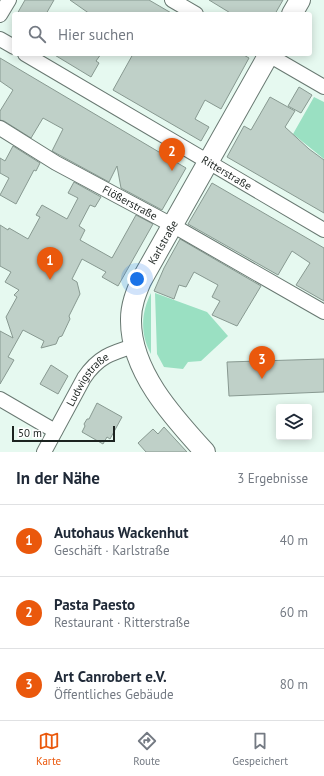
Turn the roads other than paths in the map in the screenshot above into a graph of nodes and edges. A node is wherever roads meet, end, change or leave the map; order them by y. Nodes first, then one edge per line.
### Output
1 (9, 0) edge
2 (172, 0) edge
3 (300, 0) edge
4 (193, 12) edge
5 (293, 12) edge
6 (0, 15) edge
7 (0, 39) edge
8 (12, 46) edge
9 (28, 56) edge
10 (267, 56) edge
11 (271, 56) edge
12 (324, 88) edge
13 (0, 128) edge
14 (208, 163) junction
15 (172, 225) junction
16 (324, 230) edge
17 (324, 312) edge
18 (134, 346) junction
19 (0, 399) edge
20 (55, 431) junction
21 (44, 452) edge
22 (205, 452) edge

1 - 6 street
2 - 4 street
3 - 5 street
7 - 8 street
9 - 14 street, Ritterstraße
10 - 14 street, Karlstraße
11 - 12 street
13 - 15 street, Flößerstraße
14 - 15 street, Karlstraße
14 - 16 street, Ritterstraße
15 - 17 street, Flößerstraße
15 - 18 street, Karlstraße
18 - 20 street, Ludwigstraße
18 - 22 street, Karlstraße
19 - 20 street
20 - 21 street, Ludwigstraße

